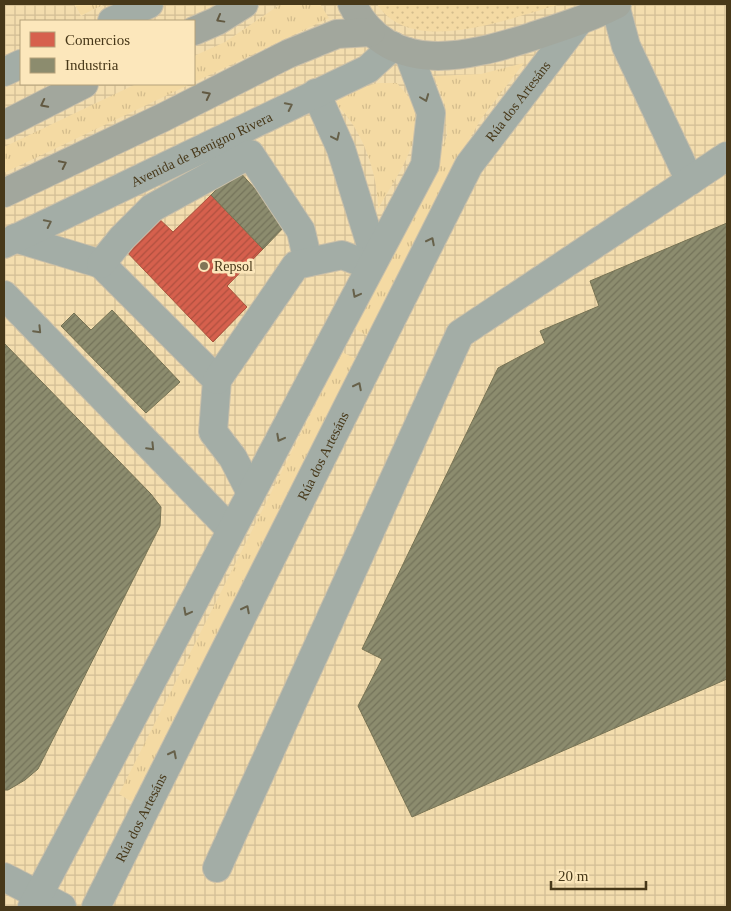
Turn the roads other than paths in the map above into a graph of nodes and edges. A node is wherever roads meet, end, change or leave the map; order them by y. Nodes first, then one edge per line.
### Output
1 (149, 4) edge
2 (244, 4) edge
3 (352, 4) edge
4 (616, 4) edge
5 (114, 20) edge
6 (579, 21) junction
7 (195, 31) edge
8 (391, 43) junction
9 (20, 64) edge
10 (4, 72) edge
11 (82, 85) edge
12 (316, 93) junction
13 (4, 125) edge
14 (216, 141) junction
15 (727, 156) edge
16 (228, 166) junction
17 (690, 181) junction
18 (4, 193) edge
19 (9, 241) edge
20 (308, 262) junction
21 (373, 262) junction
22 (101, 264) junction
23 (4, 295) edge
24 (216, 380) junction
25 (251, 493) junction
26 (231, 530) junction
27 (217, 868) dead end
28 (4, 877) edge
29 (35, 901) edge
30 (62, 907) edge
31 (96, 907) edge

1 - 5 street
2 -> 7 main road
3 - 8 main road
4 - 6 main road
4 - 17 street
6 - 8 main road
31 -> 6 street, Rúa dos Artesáns
8 - 12 street, Avenida de Benigno Rivera
18 -> 8 main road
8 -> 21 street
9 - 10 street
11 -> 13 main road
14 -> 12 street, Avenida de Benigno Rivera
12 -> 21 street
14 - 16 street
19 -> 14 street, Avenida de Benigno Rivera
15 - 17 street
16 - 20 street
16 - 22 street
17 - 27 street
19 - 22 street
20 - 21 street
20 - 24 street
21 -> 25 street
22 - 24 street
23 -> 26 street
24 - 25 street
25 - 26 street
26 -> 29 street
28 - 29 street
29 - 30 street

